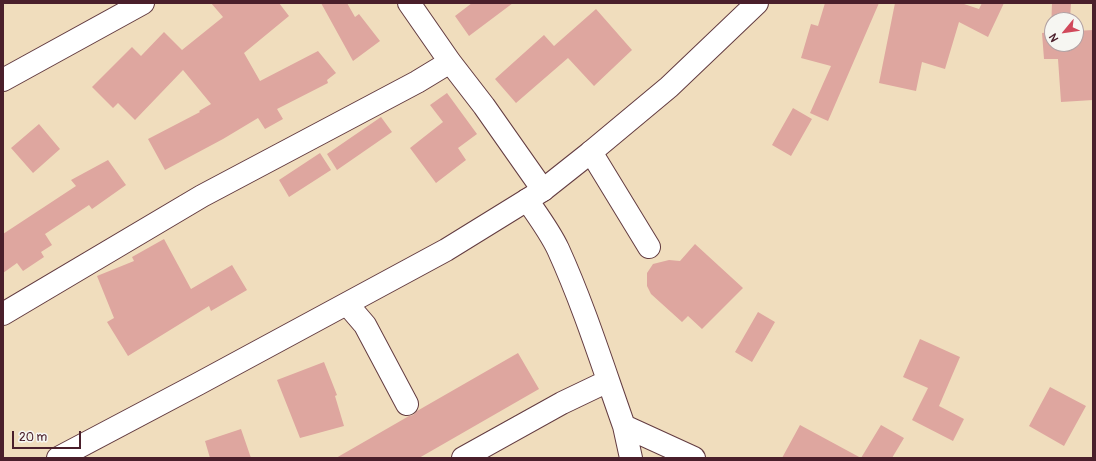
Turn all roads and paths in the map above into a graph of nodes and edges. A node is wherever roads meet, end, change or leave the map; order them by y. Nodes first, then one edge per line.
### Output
1 (143, 3) edge
2 (409, 3) edge
3 (757, 3) edge
4 (450, 62) junction
5 (3, 80) edge
6 (590, 152) junction
7 (535, 195) junction
8 (649, 247) dead end
9 (347, 304) junction
10 (3, 314) edge
11 (608, 380) junction
12 (407, 404) dead end
13 (624, 426) junction
14 (58, 458) edge
15 (463, 458) edge
16 (631, 458) edge
17 (694, 458) edge

1 - 5 street
2 - 4 street
3 - 6 street
4 - 7 street
4 - 10 street
6 - 7 street
6 - 8 street
7 - 9 street
7 - 11 street
9 - 12 street
9 - 14 street
11 - 13 street
11 - 15 street
13 - 16 street
13 - 17 street

